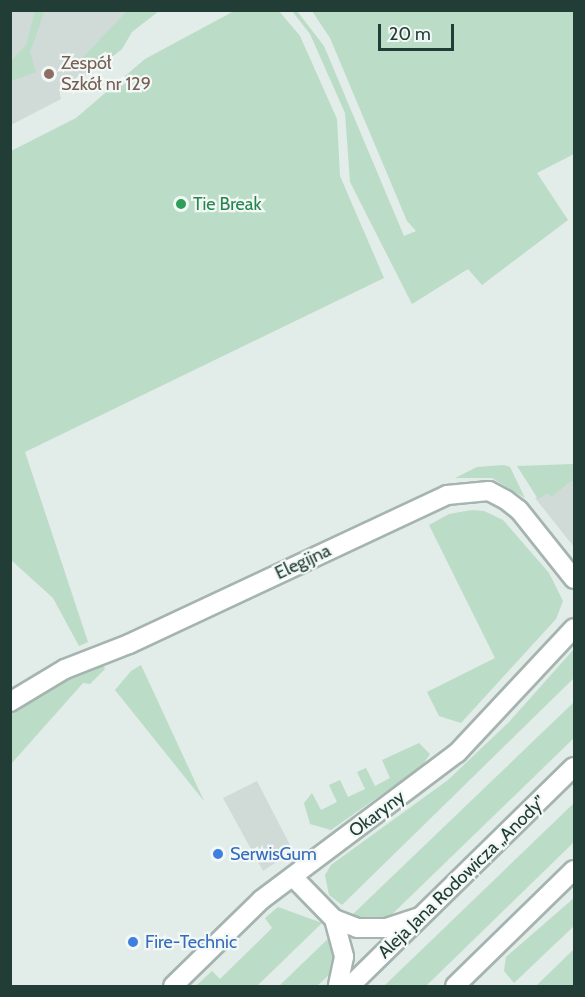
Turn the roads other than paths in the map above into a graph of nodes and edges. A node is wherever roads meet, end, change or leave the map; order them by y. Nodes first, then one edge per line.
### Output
1 (574, 579) edge
2 (573, 630) edge
3 (10, 702) edge
4 (574, 767) edge
5 (574, 870) edge
6 (293, 877) junction
7 (420, 917) junction
8 (334, 919) junction
9 (173, 987) edge
10 (338, 987) edge
11 (350, 987) edge
12 (455, 987) edge

1 - 3 street, Elegijna
2 - 6 street, Okaryny
4 - 7 street, Aleja Jana Rodowicza „Anody”
5 - 12 street
6 - 8 street
6 - 9 street, Okaryny
7 - 8 street
7 - 11 street, Aleja Jana Rodowicza „Anody”
8 - 10 street

